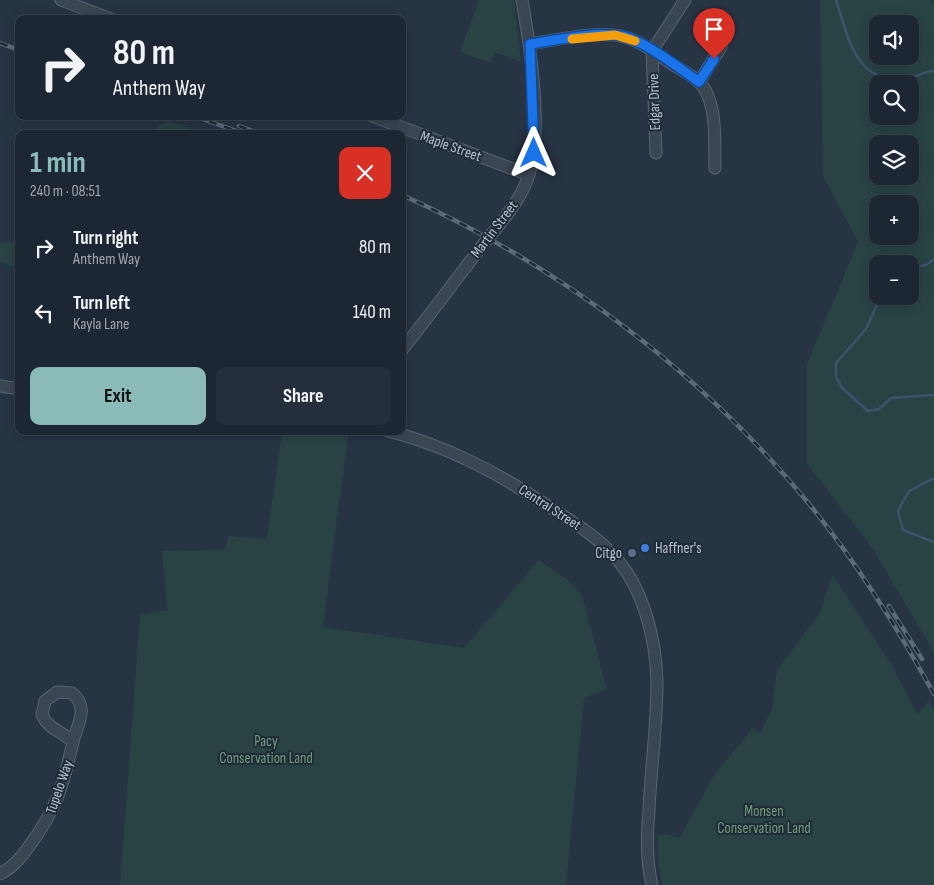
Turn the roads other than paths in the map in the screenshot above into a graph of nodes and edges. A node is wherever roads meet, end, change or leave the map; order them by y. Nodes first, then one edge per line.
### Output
1 (61, 0) edge
2 (522, 0) edge
3 (685, 0) edge
4 (100, 15) edge
5 (530, 44) junction
6 (721, 47) dead end
7 (652, 51) junction
8 (699, 82) junction
9 (383, 120) edge
10 (656, 153) dead end
11 (715, 168) dead end
12 (529, 175) junction
13 (406, 345) edge
14 (0, 386) edge
15 (15, 388) edge
16 (401, 435) edge
17 (73, 742) dead end
18 (0, 874) edge
19 (652, 885) edge

1 - 4 street
2 - 5 street, Martin Street
3 - 7 street
5 - 7 street
5 - 12 street, Martin Street
6 - 8 street
7 - 8 street
7 - 10 street, Edgar Drive
8 - 11 street
9 - 12 street, Maple Street
12 - 13 street, Martin Street
14 - 15 street
16 - 19 street, Central Street
17 - 18 street, Tupelo Way

